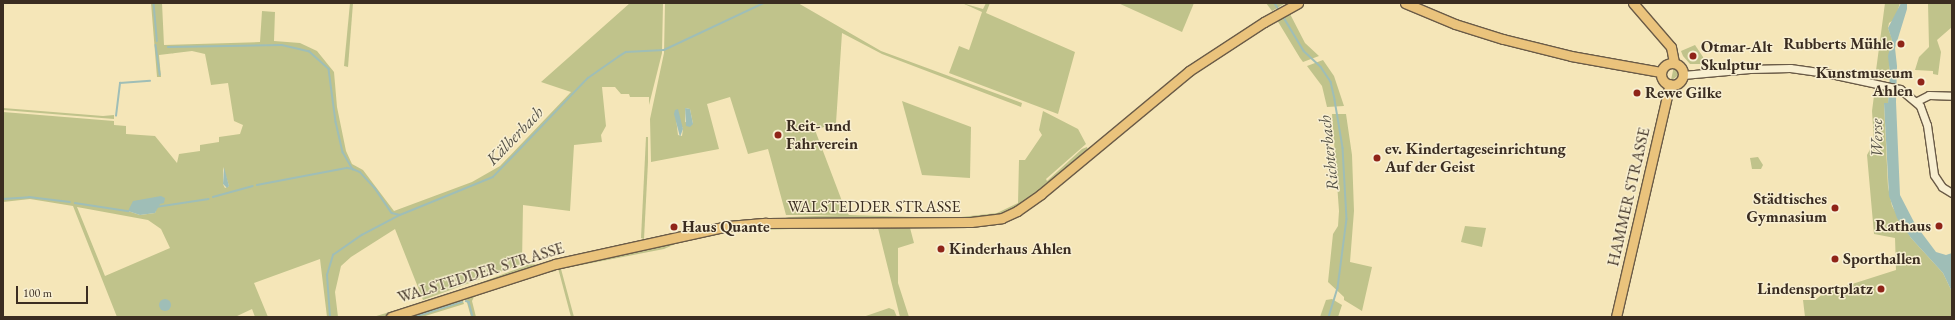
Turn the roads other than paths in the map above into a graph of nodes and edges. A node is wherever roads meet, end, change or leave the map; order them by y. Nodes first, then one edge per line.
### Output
1 (1298, 3) edge
2 (1405, 3) edge
3 (1634, 3) edge
4 (1674, 63) junction
5 (1661, 72) junction
6 (1683, 75) junction
7 (1670, 84) junction
8 (1952, 96) edge
9 (1917, 101) junction
10 (1952, 193) edge
11 (391, 317) edge
12 (1616, 317) edge

1 - 11 main road, WALSTEDDER STRASSE
2 - 5 main road
3 - 4 main road
4 - 5 main road
4 - 6 main road
5 - 7 main road
6 - 7 main road
6 - 9 street
7 - 12 main road, HAMMER STRASSE
8 - 9 street
9 - 10 street

